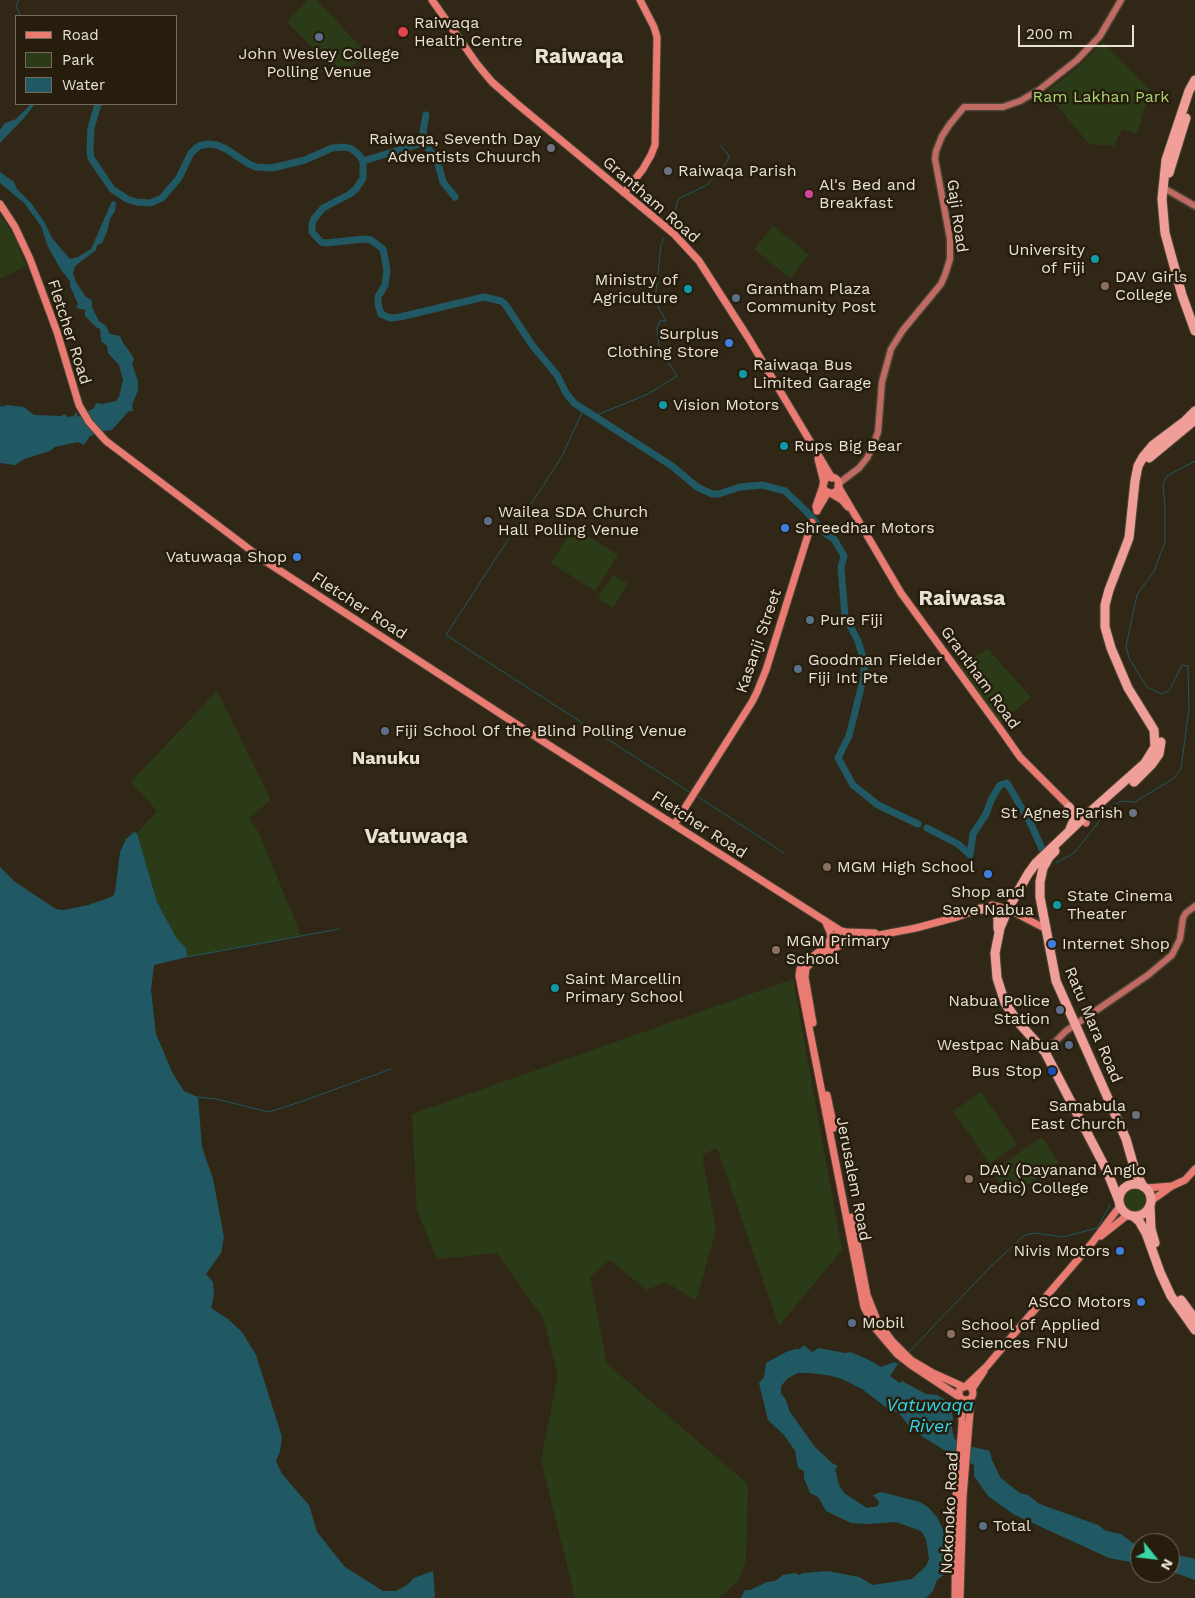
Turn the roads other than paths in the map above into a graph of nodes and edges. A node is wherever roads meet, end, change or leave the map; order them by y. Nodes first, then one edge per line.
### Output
1 (432, 0) edge
2 (640, 0) edge
3 (1121, 0) edge
4 (1195, 80) edge
5 (1195, 92) edge
6 (1169, 160) junction
7 (1165, 189) junction
8 (624, 193) junction
9 (0, 204) edge
10 (1195, 206) edge
11 (1195, 317) edge
12 (1195, 331) edge
13 (1195, 411) edge
14 (1195, 420) edge
15 (816, 451) junction
16 (835, 481) junction
17 (823, 484) junction
18 (829, 493) junction
19 (852, 511) junction
20 (815, 516) junction
21 (1070, 806) junction
22 (1084, 821) junction
23 (674, 825) junction
24 (1069, 832) junction
25 (1195, 906) edge
26 (980, 908) junction
27 (1008, 909) junction
28 (826, 922) junction
29 (1046, 928) junction
30 (841, 937) junction
31 (997, 939) junction
32 (812, 957) junction
33 (1074, 1025) junction
34 (1045, 1052) junction
35 (1195, 1169) edge
36 (1172, 1186) junction
37 (1144, 1187) junction
38 (1120, 1204) junction
39 (1150, 1204) junction
40 (1132, 1216) junction
41 (1092, 1243) junction
42 (1195, 1319) edge
43 (1195, 1330) edge
44 (967, 1388) junction
45 (962, 1399) junction
46 (971, 1399) junction
47 (964, 1440) junction
48 (957, 1569) junction
49 (955, 1598) edge
50 (960, 1598) edge

1 - 8 main road, Grantham Road
2 - 8 main road
3 - 16 street, Gaji Road
4 - 6 highway
5 - 6 highway
6 - 7 highway
7 - 10 street
7 - 11 highway
7 - 12 highway
8 - 15 main road, Grantham Road
9 - 23 main road, Fletcher Road
13 - 22 highway, Ratu Mara Road
14 - 22 highway, Ratu Mara Road
15 - 16 main road, Grantham Road
15 - 17 main road, Grantham Road
16 - 17 main road
16 - 18 main road, Kasanji Street
16 - 19 main road, Grantham Road
17 - 18 main road, Grantham Road
17 - 20 main road, Kasanji Street
18 - 19 main road, Grantham Road
18 - 20 main road, Kasanji Street
19 - 21 main road, Grantham Road
20 - 23 main road, Kasanji Street
21 - 22 main road, Grantham Road
21 - 24 highway
22 - 24 highway, Ratu Mara Road
22 - 29 highway, Ratu Mara Road
23 - 28 main road, Fletcher Road
24 - 27 highway, Ratu Mara Road
25 - 33 street
26 - 27 main road
26 - 30 main road
26 - 31 highway
27 - 29 main road
27 - 31 highway, Ratu Mara Road
28 - 30 main road, Fletcher Road
28 - 32 main road
29 - 33 highway, Ratu Mara Road
30 - 32 main road, Jerusalem Road
30 - 44 main road, Jerusalem Road
31 - 34 highway, Ratu Mara Road
32 - 45 main road, Jerusalem Road
33 - 34 street
33 - 37 highway, Ratu Mara Road
34 - 38 highway, Ratu Mara Road
35 - 36 main road
36 - 37 main road
36 - 39 main road
37 - 38 highway
37 - 39 highway
38 - 40 highway
38 - 41 main road
39 - 40 highway
39 - 42 highway
40 - 41 main road
40 - 43 highway
41 - 44 main road
44 - 45 main road
44 - 46 main road
45 - 46 main road
45 - 47 main road, Nokonoko Road
46 - 47 main road, Nokonoko Road
47 - 48 main road, Nokonoko Road
48 - 49 main road, Nokonoko Road
48 - 50 main road, Nokonoko Road

